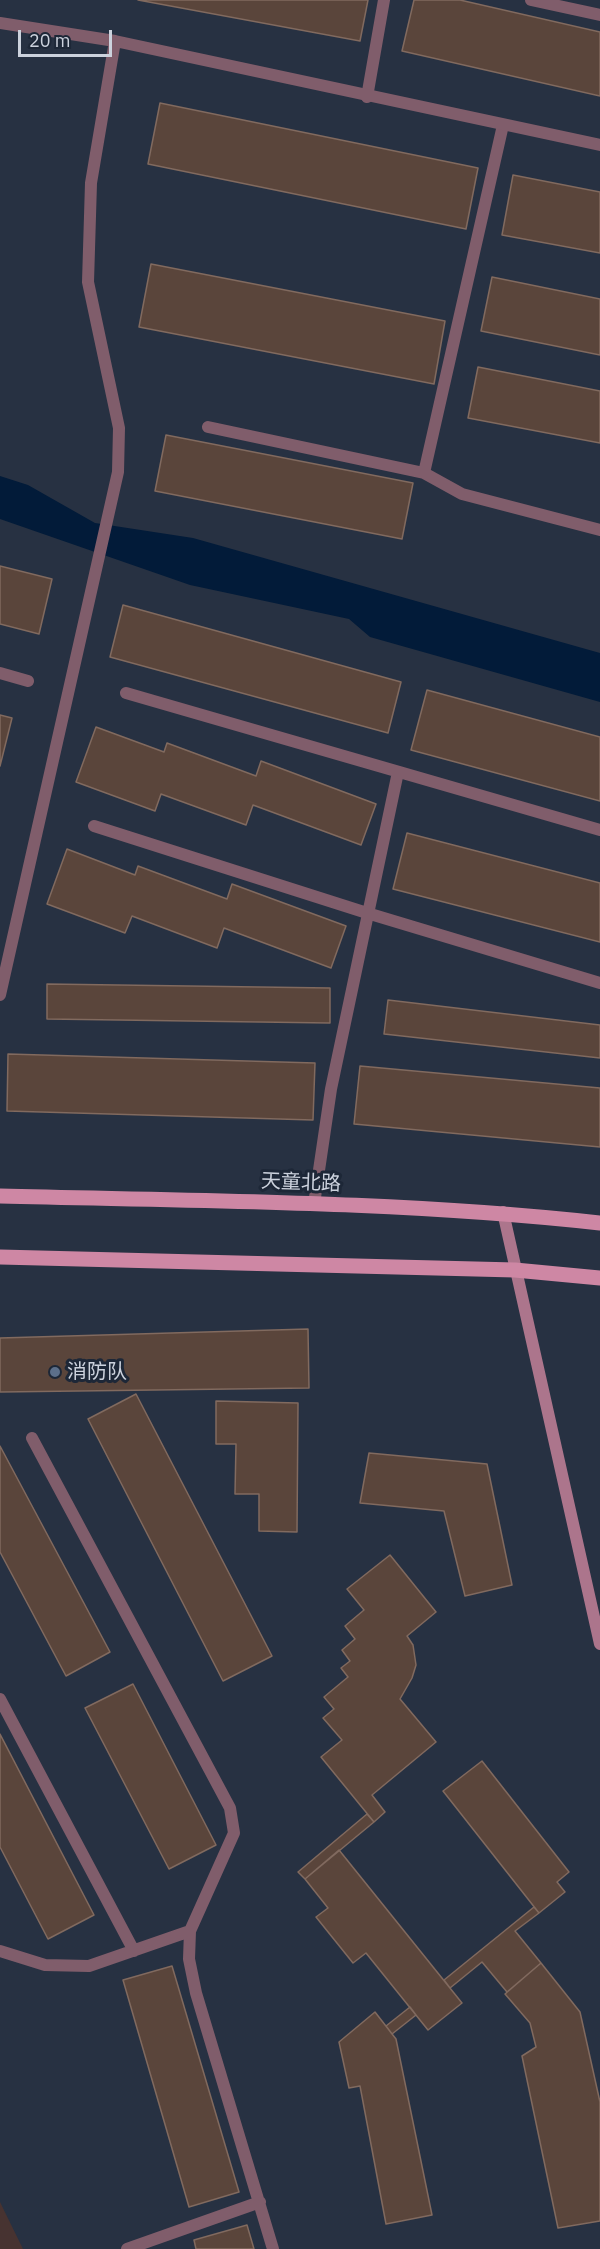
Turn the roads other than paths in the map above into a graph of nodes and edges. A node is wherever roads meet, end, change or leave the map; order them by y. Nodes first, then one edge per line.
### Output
1 (384, 0) edge
2 (531, 0) edge
3 (600, 15) edge
4 (0, 23) edge
5 (115, 42) junction
6 (367, 97) junction
7 (503, 125) junction
8 (600, 145) edge
9 (208, 427) dead end
10 (424, 473) junction
11 (600, 530) edge
12 (0, 673) edge
13 (28, 681) dead end
14 (126, 693) dead end
15 (398, 772) junction
16 (94, 826) dead end
17 (600, 830) edge
18 (367, 914) junction
19 (600, 983) edge
20 (0, 995) edge
21 (0, 1196) edge
22 (314, 1204) junction
23 (503, 1212) junction
24 (600, 1223) edge
25 (0, 1257) edge
26 (515, 1270) junction
27 (600, 1278) edge
28 (32, 1438) dead end
29 (600, 1644) edge
30 (0, 1699) edge
31 (190, 1931) junction
32 (0, 1951) edge
33 (134, 1951) junction
34 (260, 2202) junction
35 (152, 2245) edge
36 (127, 2249) edge
37 (273, 2249) edge

1 - 6 street
2 - 3 street
4 - 5 street
5 - 6 street
5 - 20 street
6 - 7 street
7 - 8 street
7 - 10 street
9 - 10 street
10 - 11 street
12 - 13 street
14 - 15 street
15 - 17 street
15 - 18 street
16 - 18 street
18 - 19 street
18 - 22 street
21 - 22 main road, 天童北路
22 - 23 main road, 天童北路
23 - 24 main road, 天童北路
23 - 26 street
25 - 26 main road
26 - 27 main road
26 - 29 street
28 - 31 street
30 - 33 street
31 - 33 street
31 - 34 street
32 - 33 street
34 - 35 street
34 - 37 street
35 - 36 street

